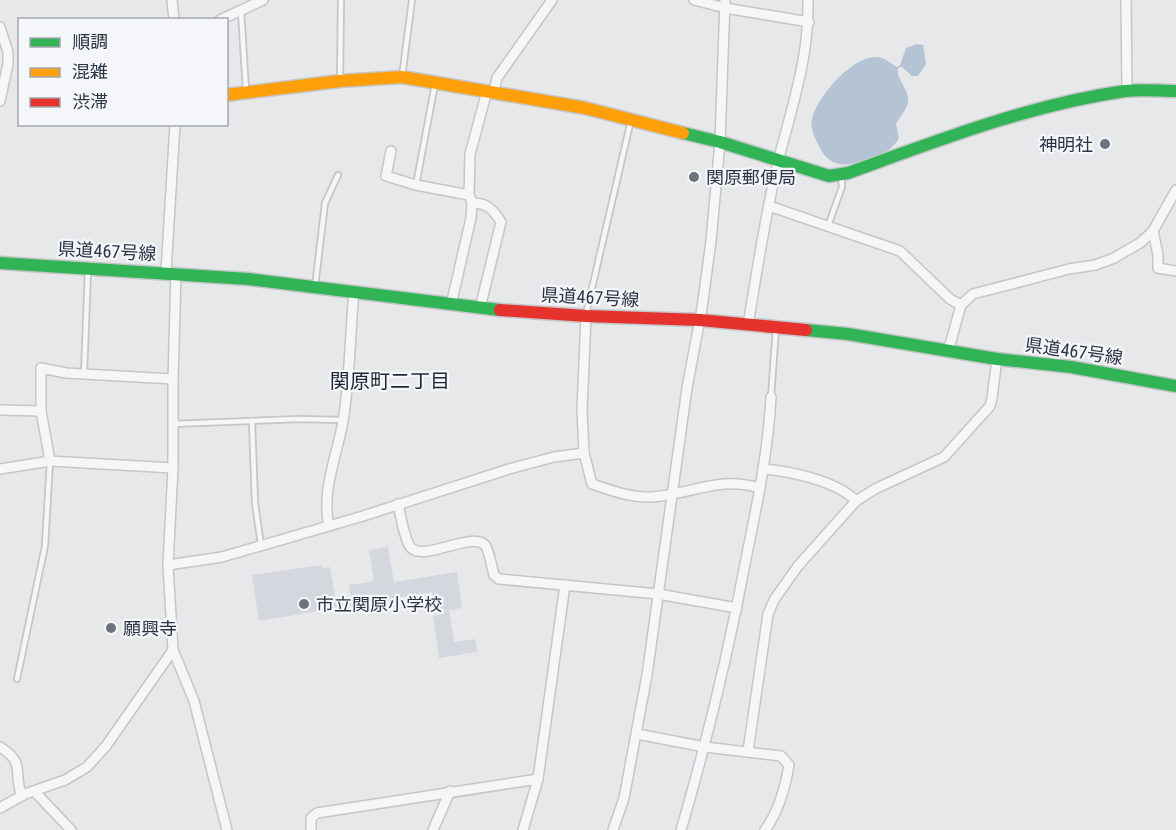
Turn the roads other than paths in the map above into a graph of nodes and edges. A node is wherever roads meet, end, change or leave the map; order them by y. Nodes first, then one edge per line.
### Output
1 (172, 0) edge
2 (263, 0) edge
3 (341, 0) edge
4 (412, 0) edge
5 (552, 0) edge
6 (694, 0) edge
7 (808, 0) edge
8 (1126, 0) edge
9 (724, 4) edge
10 (241, 9) junction
11 (174, 18) edge
12 (224, 18) edge
13 (809, 22) junction
14 (1, 32) edge
15 (402, 76) junction
16 (340, 81) junction
17 (436, 81) junction
18 (490, 91) junction
19 (1127, 91) junction
20 (1176, 91) edge
21 (246, 93) junction
22 (228, 95) edge
23 (0, 101) edge
24 (631, 118) junction
25 (175, 126) edge
26 (720, 142) junction
27 (391, 152) dead end
28 (778, 161) junction
29 (841, 174) junction
30 (338, 175) dead end
31 (416, 185) junction
32 (1175, 195) edge
33 (470, 199) junction
34 (769, 206) junction
35 (828, 226) junction
36 (1153, 231) junction
37 (0, 263) edge
38 (88, 268) junction
39 (1176, 271) edge
40 (171, 273) junction
41 (315, 287) junction
42 (354, 291) junction
43 (451, 305) junction
44 (961, 305) junction
45 (480, 308) junction
46 (586, 316) junction
47 (699, 320) junction
48 (747, 325) junction
49 (776, 327) junction
50 (948, 352) junction
51 (997, 359) junction
52 (84, 373) junction
53 (172, 379) junction
54 (1176, 386) edge
55 (771, 397) joint
56 (0, 410) edge
57 (41, 411) junction
58 (343, 420) junction
59 (252, 422) junction
60 (173, 424) junction
61 (584, 453) junction
62 (50, 461) junction
63 (173, 468) junction
64 (0, 469) edge
65 (764, 469) junction
66 (760, 488) junction
67 (673, 492) junction
68 (856, 501) junction
69 (398, 504) junction
70 (329, 526) junction
71 (261, 545) junction
72 (168, 565) junction
73 (565, 585) junction
74 (658, 594) junction
75 (737, 608) junction
76 (173, 650) junction
77 (17, 679) dead end
78 (637, 734) junction
79 (0, 747) edge
80 (705, 747) junction
81 (748, 751) junction
82 (538, 779) junction
83 (34, 791) junction
84 (450, 791) junction
85 (22, 796) junction
86 (0, 808) edge
87 (71, 830) edge
88 (227, 830) edge
89 (311, 830) edge
90 (433, 830) edge
91 (523, 830) edge
92 (613, 830) edge
93 (681, 830) edge
94 (765, 830) edge

1 - 11 street
2 - 10 street
3 - 16 lane
4 - 15 lane
5 - 18 street
6 - 9 street
7 - 13 street
8 - 19 street
9 - 13 street
9 - 26 street
10 - 12 street
10 - 21 lane
13 - 28 street
14 - 23 street
15 - 16 main road
15 - 17 main road
16 - 21 main road
17 - 18 main road
17 - 31 lane
18 - 24 main road
18 - 33 street
19 - 20 main road
19 - 29 main road
21 - 22 main road
24 - 26 main road
24 - 46 lane
25 - 40 street
26 - 28 main road
26 - 47 street
27 - 31 street
28 - 29 main road
28 - 34 street
29 - 35 lane
30 - 41 lane
31 - 33 street
32 - 36 street
33 - 43 street
33 - 45 street
34 - 35 street
34 - 48 street
35 - 44 street
36 - 39 street
36 - 44 street
37 - 38 main road, 県道467号線
38 - 40 main road, 県道467号線
38 - 52 lane
40 - 41 main road, 県道467号線
40 - 53 street
41 - 42 main road, 県道467号線
42 - 43 main road, 県道467号線
42 - 58 street
43 - 45 main road, 県道467号線
44 - 50 street
45 - 46 main road, 県道467号線
46 - 47 main road, 県道467号線
46 - 61 street
47 - 48 main road, 県道467号線
47 - 67 street
48 - 49 main road, 県道467号線
49 - 50 main road, 県道467号線
49 - 55 lane
50 - 51 main road, 県道467号線
51 - 54 main road, 県道467号線
51 - 68 street
52 - 53 street
52 - 57 street
53 - 60 street
55 - 65 street
56 - 57 street
57 - 62 street
58 - 59 lane
58 - 70 street
59 - 60 lane
59 - 71 lane
60 - 63 street
61 - 67 street
61 - 69 street
62 - 63 street
62 - 64 street
62 - 77 lane
63 - 72 street
65 - 66 street
65 - 68 street
66 - 67 street
66 - 75 street
67 - 74 street
68 - 81 street
69 - 70 street
69 - 73 street
70 - 71 street
71 - 72 street
72 - 76 street
73 - 74 street
73 - 82 street
74 - 75 street
74 - 78 street
75 - 80 street
76 - 83 street
76 - 88 street
78 - 80 street
78 - 92 street
79 - 85 street
80 - 81 street
80 - 93 street
81 - 94 street
82 - 84 street
82 - 91 street
83 - 85 street
83 - 87 street
84 - 89 street
84 - 90 street
85 - 86 street

